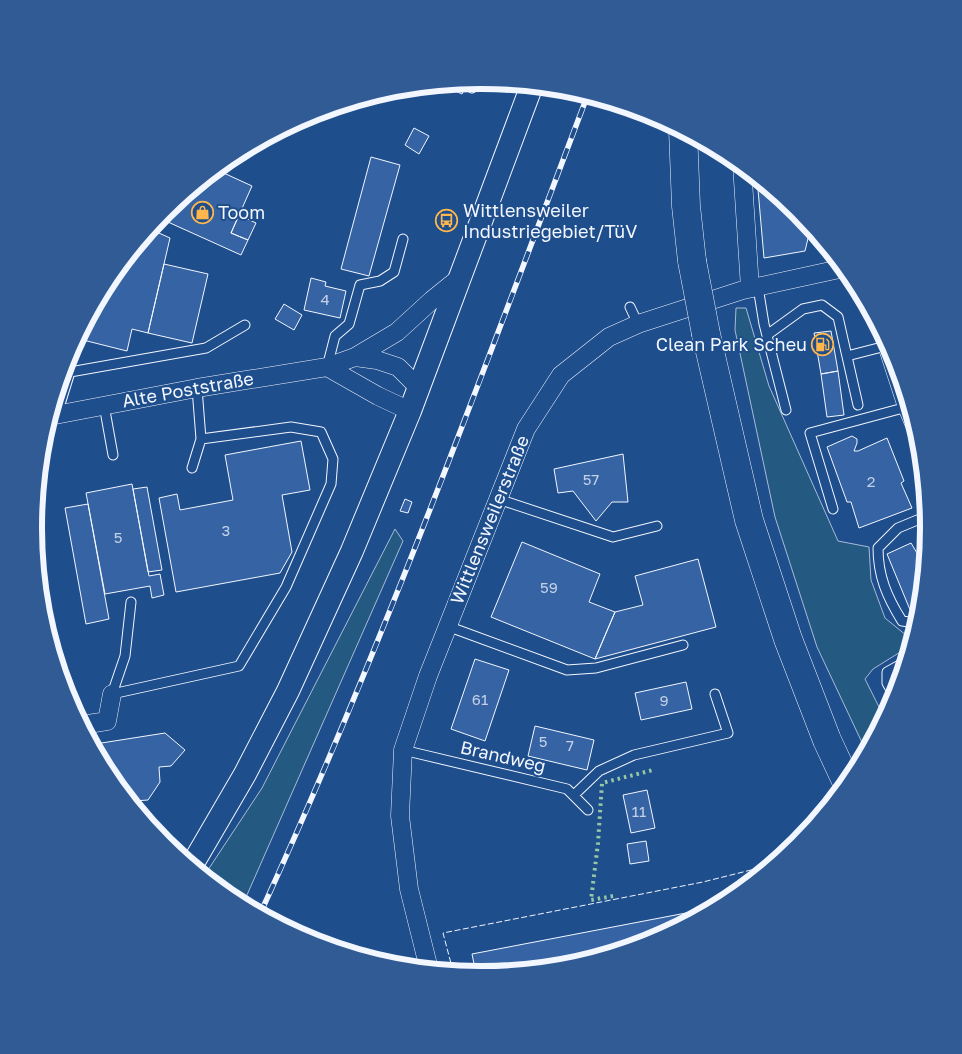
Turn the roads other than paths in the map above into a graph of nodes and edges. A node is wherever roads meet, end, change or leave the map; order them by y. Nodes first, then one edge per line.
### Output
1 (530, 91) edge
2 (683, 138) edge
3 (743, 175) edge
4 (403, 239) dead end
5 (836, 270) edge
6 (458, 279) junction
7 (754, 287) junction
8 (630, 307) dead end
9 (638, 324) junction
10 (245, 325) dead end
11 (767, 335) junction
12 (879, 343) edge
13 (847, 356) junction
14 (356, 357) junction
15 (327, 367) junction
16 (71, 372) edge
17 (197, 388) junction
18 (419, 388) junction
19 (104, 405) junction
20 (858, 406) dead end
21 (903, 409) edge
22 (786, 410) dead end
23 (410, 411) junction
24 (57, 414) edge
25 (201, 439) junction
26 (113, 455) dead end
27 (192, 468) dead end
28 (498, 499) junction
29 (833, 509) dead end
30 (920, 519) edge
31 (657, 526) dead end
32 (131, 602) dead end
33 (909, 622) edge
34 (447, 626) junction
35 (683, 645) dead end
36 (896, 667) edge
37 (889, 687) edge
38 (112, 694) junction
39 (715, 694) dead end
40 (89, 724) edge
41 (404, 750) junction
42 (843, 774) edge
43 (574, 795) junction
44 (588, 810) dead end
45 (195, 860) edge
46 (427, 962) edge

1 - 6 street
2 - 42 main road, bridge
3 - 7 street
4 - 15 lane
5 - 7 street, Wittlensweilerstraße
6 - 14 street, Alte Poststraße
6 - 18 street
7 - 9 street, Wittlensweilerstraße
7 - 11 lane
8 - 9 lane
9 - 28 street, Wittlensweilerstraße
10 - 16 lane
11 - 13 lane
11 - 22 lane
12 - 13 lane
13 - 20 lane
14 - 15 street, Alte Poststraße
14 - 18 street, Alte Poststraße
15 - 17 street, Alte Poststraße
15 - 23 street
17 - 19 street, Alte Poststraße
17 - 25 lane
18 - 23 street
19 - 24 street, Alte Poststraße
19 - 26 lane
21 - 29 lane
23 - 45 street
25 - 27 lane
25 - 38 lane
28 - 31 lane
28 - 34 street, Wittlensweilerstraße
30 - 33 lane
32 - 38 lane
34 - 35 lane
34 - 41 street, Wittlensweilerstraße
36 - 37 lane
38 - 40 street
39 - 43 lane
41 - 43 lane, Brandweg
41 - 46 street, Wittlensweilerstraße
43 - 44 lane, Brandweg

